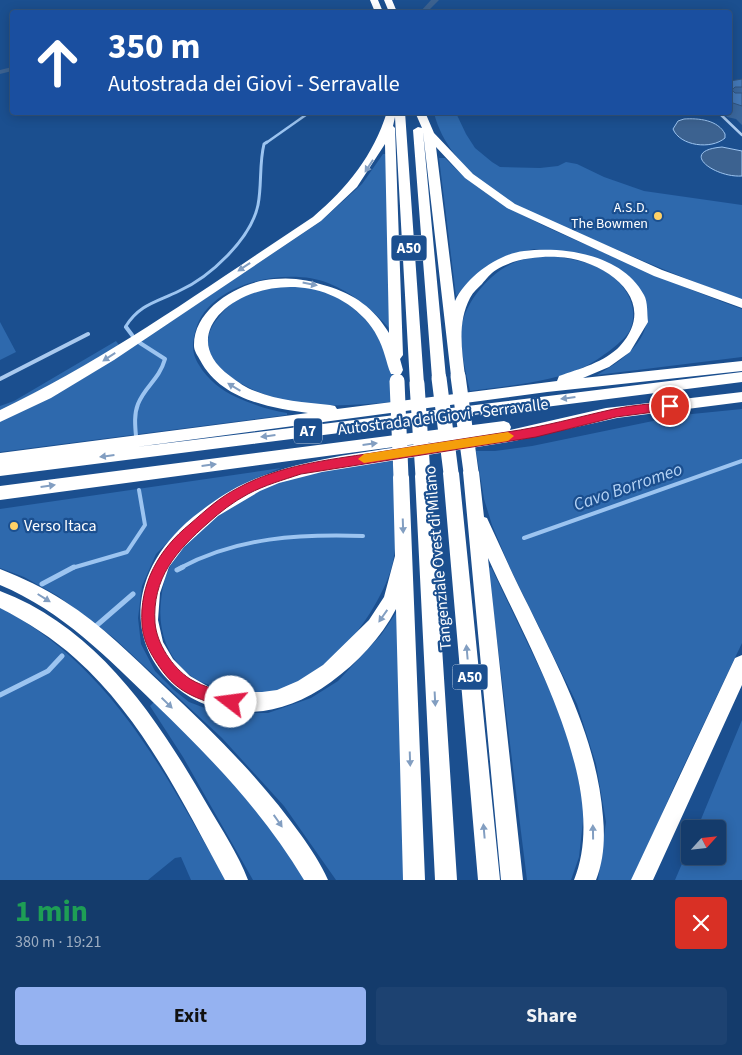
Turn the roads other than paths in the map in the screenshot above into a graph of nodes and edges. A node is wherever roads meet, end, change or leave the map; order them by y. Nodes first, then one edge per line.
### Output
1 (400, 115) edge
2 (416, 115) edge
3 (421, 115) edge
4 (721, 115) edge
5 (391, 117) edge
6 (429, 134) junction
7 (742, 135) edge
8 (742, 304) edge
9 (88, 334) dead end
10 (454, 336) junction
11 (742, 366) edge
12 (397, 376) junction
13 (742, 377) edge
14 (0, 379) edge
15 (547, 387) junction
16 (742, 397) edge
17 (349, 413) junction
18 (616, 413) junction
19 (0, 416) edge
20 (0, 458) edge
21 (0, 470) edge
22 (0, 493) edge
23 (476, 512) junction
24 (404, 554) junction
25 (0, 577) edge
26 (0, 600) edge
27 (742, 664) edge
28 (238, 880) edge
29 (317, 880) edge
30 (414, 880) edge
31 (446, 880) edge
32 (488, 880) edge
33 (512, 880) edge
34 (585, 880) edge
35 (642, 880) edge

1 -> 31 highway, Tangenziale Ovest di Milano / A50, bridge
32 -> 2 highway, Tangenziale Ovest di Milano / A50, bridge
3 - 6 highway
4 - 7 lane
5 - 12 highway
5 -> 19 highway
6 - 8 highway
6 - 10 highway
9 - 14 lane
10 - 15 highway
10 - 23 highway, bridge
11 - 15 highway, A7
17 -> 12 highway
12 -> 24 highway, bridge
13 -> 21 highway, Autostrada dei Giovi - Serravalle / A7
15 - 17 highway, A7
16 - 18 highway, Autostrada dei Giovi - Serravalle / A7
17 - 20 highway, A7
22 -> 18 highway, Autostrada dei Giovi - Serravalle / A7
24 -> 18 highway
23 - 33 highway
34 -> 23 highway
24 -> 30 highway
25 -> 29 highway
26 - 28 highway
27 - 35 highway

